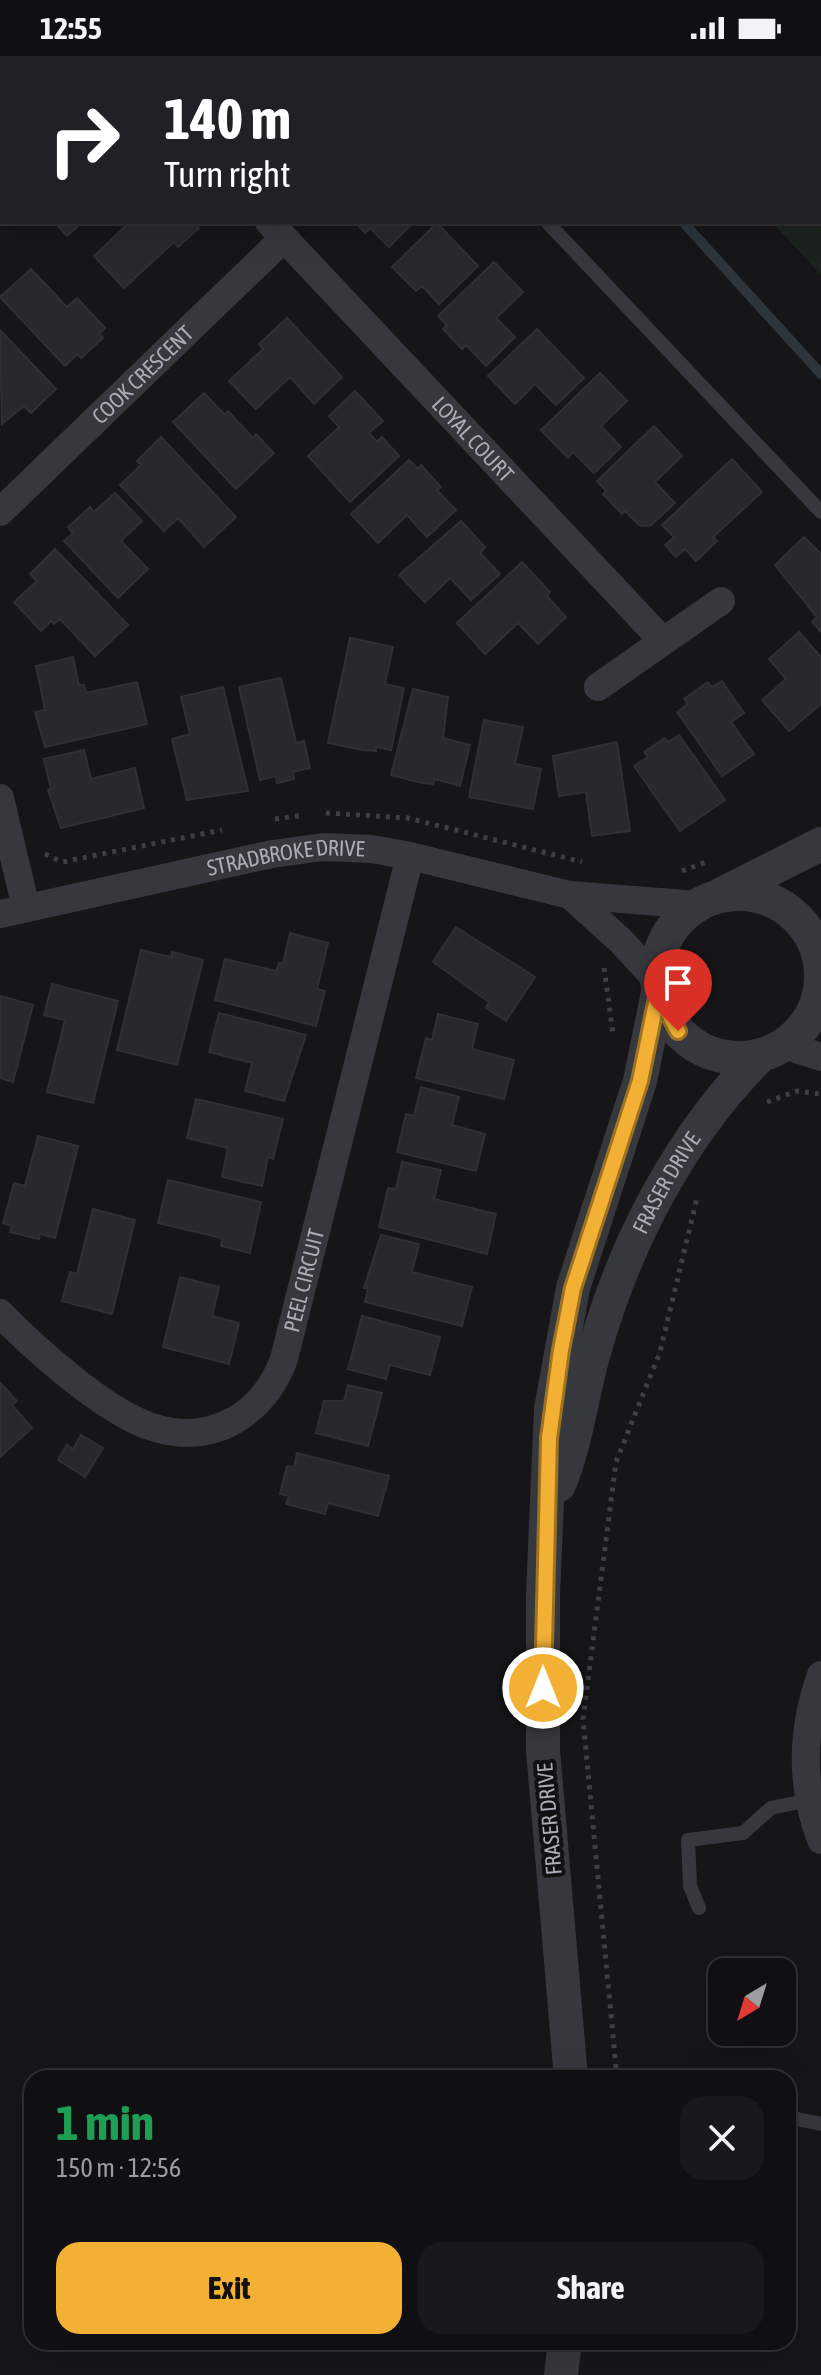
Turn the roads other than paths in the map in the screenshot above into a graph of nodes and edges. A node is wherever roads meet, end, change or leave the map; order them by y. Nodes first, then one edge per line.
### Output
1 (549, 224) edge
2 (276, 230) edge
3 (0, 512) edge
4 (821, 512) edge
5 (721, 601) dead end
6 (663, 641) junction
7 (598, 687) dead end
8 (0, 798) edge
9 (821, 844) edge
10 (410, 856) junction
11 (570, 895) junction
12 (706, 901) junction
13 (13, 911) edge
14 (820, 973) edge
15 (657, 986) junction
16 (773, 1050) junction
17 (821, 1057) edge
18 (0, 1313) edge
19 (548, 1512) junction
20 (821, 1675) edge
21 (809, 1800) junction
22 (821, 1840) edge
23 (699, 1908) dead end
24 (570, 2070) edge
25 (796, 2119) edge
26 (821, 2124) edge
27 (564, 2350) edge
28 (561, 2375) edge

1 - 4 lane
2 - 3 street, COOK CRESCENT
2 - 6 street, LOYAL COURT
5 - 6 street
6 - 7 street
8 - 13 street
9 - 12 street
10 - 11 street, STRADBROKE DRIVE
10 - 13 street, STRADBROKE DRIVE
10 - 18 street, PEEL CIRCUIT
11 - 12 street, STRADBROKE DRIVE
11 - 15 street, STRADBROKE DRIVE
12 - 14 street
12 - 15 street
14 - 16 street
15 - 16 street
15 - 19 street, FRASER DRIVE
16 - 17 street
16 - 19 street, FRASER DRIVE
19 - 24 street, FRASER DRIVE
20 - 21 street
21 - 22 street
21 - 23 lane
25 - 26 lane
27 - 28 street

